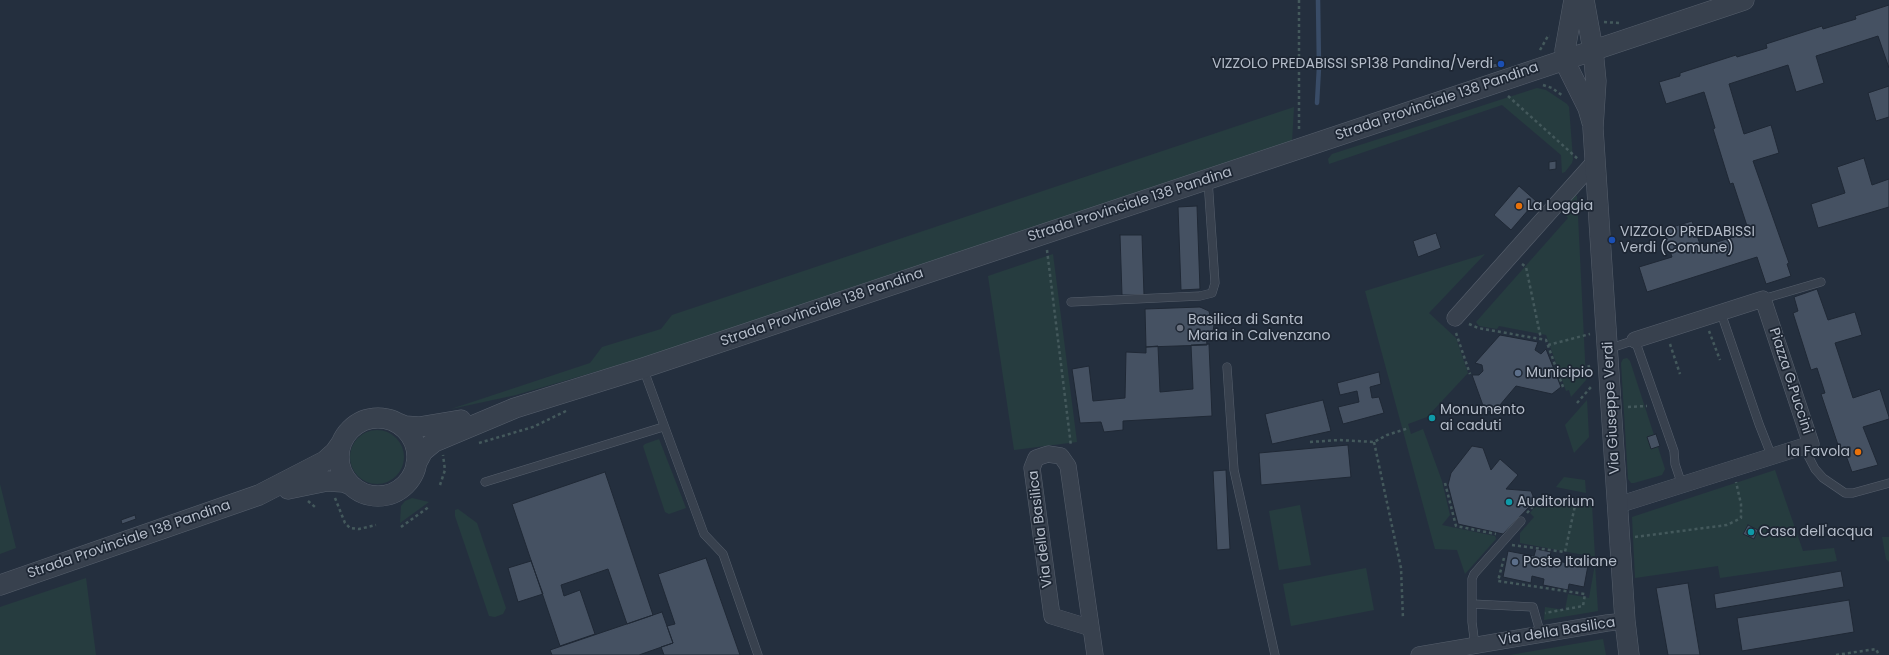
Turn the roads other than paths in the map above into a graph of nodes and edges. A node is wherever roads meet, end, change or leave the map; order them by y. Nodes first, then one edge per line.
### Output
1 (1574, 0) edge
2 (1584, 0) edge
3 (1744, 0) edge
4 (1593, 50) junction
5 (1565, 59) junction
6 (1594, 128) junction
7 (1584, 157) junction
8 (1208, 180) junction
9 (1821, 282) dead end
10 (1764, 299) junction
11 (1071, 302) dead end
12 (1721, 313) junction
13 (1455, 318) road end
14 (1635, 340) junction
15 (1608, 349) junction
16 (1227, 367) dead end
17 (643, 368) junction
18 (515, 408) junction
19 (393, 422) junction
20 (663, 427) junction
21 (342, 442) junction
22 (1804, 446) junction
23 (1772, 457) junction
24 (416, 464) junction
25 (485, 482) dead end
26 (1889, 483) edge
27 (351, 486) junction
28 (1682, 486) junction
29 (259, 494) junction
30 (1618, 505) junction
31 (1521, 520) dead end
32 (0, 585) edge
33 (1472, 604) junction
34 (1625, 621) junction
35 (1091, 628) junction
36 (1541, 635) junction
37 (1476, 646) junction
38 (758, 655) edge
39 (1095, 655) edge
40 (1275, 655) edge
41 (1419, 655) edge
42 (1629, 655) edge

1 - 5 street
2 - 4 street
3 - 4 street, Strada Provinciale 138 Pandina
4 - 5 street, Strada Provinciale 138 Pandina
4 - 6 street
5 - 6 street
5 - 8 street, Strada Provinciale 138 Pandina
6 - 7 street, Via Giuseppe Verdi
7 - 13 street
7 - 15 street, Via Giuseppe Verdi
8 - 11 lane
8 - 17 street, Strada Provinciale 138 Pandina
9 - 10 lane
10 - 12 street
10 - 22 street, Piazza G.Puccini
12 - 14 street
12 - 23 lane
14 - 15 lane
14 - 28 lane
15 - 30 street, Via Giuseppe Verdi
16 - 40 lane
17 - 18 street, Strada Provinciale 138 Pandina
17 - 20 lane
18 - 19 street, Strada Provinciale 138 Pandina
18 - 24 street, Strada Provinciale 138 Pandina
19 - 21 street
19 - 24 street
20 - 25 lane
20 - 38 lane
21 - 27 street
21 - 29 street, Strada Provinciale 138 Pandina
22 - 23 street, Piazza G.Puccini
22 - 26 lane
23 - 28 street, Piazza G.Puccini
24 - 27 street
27 - 29 street, Strada Provinciale 138 Pandina
28 - 30 street, Piazza G.Puccini
29 - 32 street, Strada Provinciale 138 Pandina
30 - 34 street, Via Giuseppe Verdi
31 - 33 lane
33 - 36 lane
33 - 37 lane
34 - 36 street, Via della Basilica
34 - 42 street, Via Giuseppe Verdi
35 - 35 street, Via della Basilica
35 - 39 street
36 - 37 street, Via della Basilica
37 - 41 street, Via della Basilica

